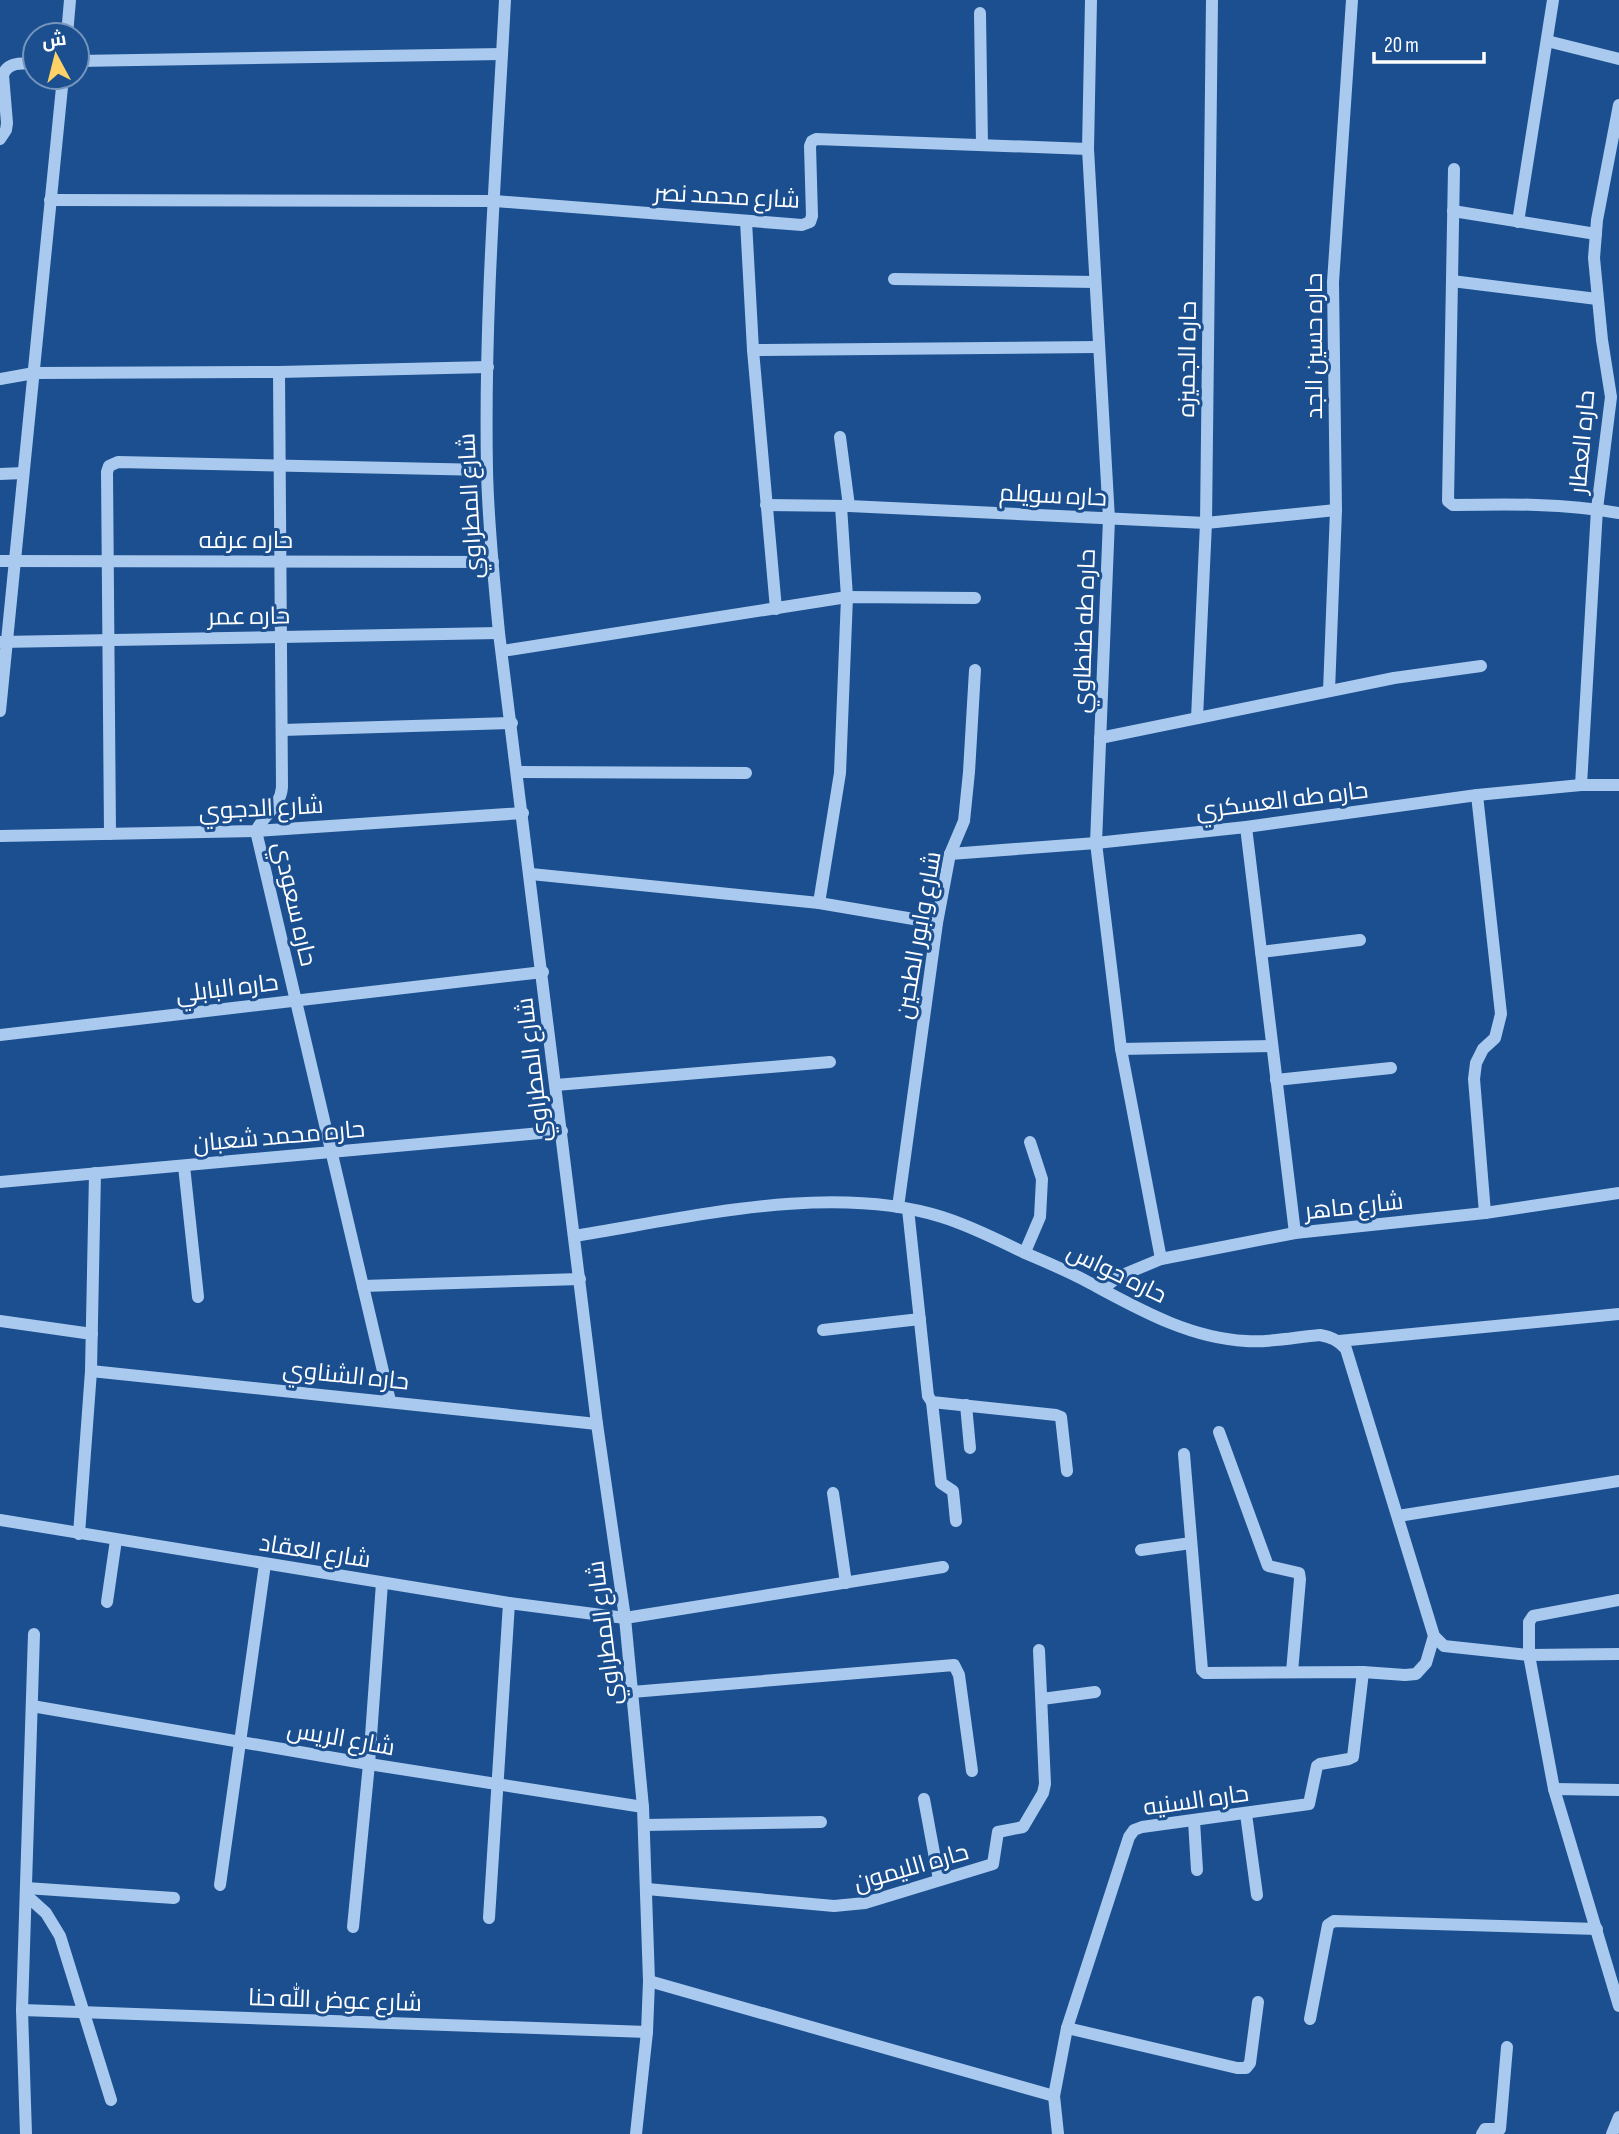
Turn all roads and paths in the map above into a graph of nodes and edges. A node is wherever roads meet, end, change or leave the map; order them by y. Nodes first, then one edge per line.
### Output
1 (70, 0) edge
2 (505, 0) edge
3 (1091, 0) edge
4 (1212, 0) edge
5 (1352, 0) edge
6 (1553, 0) edge
7 (980, 13) dead end
8 (68, 21) edge
9 (1547, 41) junction
10 (502, 54) junction
11 (1619, 59) edge
12 (91, 61) edge
13 (21, 64) edge
14 (61, 91) edge
15 (1619, 105) edge
16 (0, 139) edge
17 (982, 145) junction
18 (1088, 149) junction
19 (1454, 169) dead end
20 (50, 200) junction
21 (495, 201) junction
22 (1453, 211) junction
23 (746, 221) junction
24 (1518, 222) junction
25 (1596, 234) junction
26 (894, 279) dead end
27 (1451, 281) junction
28 (1095, 282) junction
29 (1597, 299) junction
30 (1098, 347) junction
31 (753, 349) junction
32 (488, 367) junction
33 (279, 372) junction
34 (34, 373) junction
35 (0, 379) edge
36 (1619, 383) edge
37 (1611, 397) junction
38 (840, 437) dead end
39 (280, 465) junction
40 (487, 470) junction
41 (23, 473) junction
42 (0, 474) edge
43 (766, 505) junction
44 (845, 506) junction
45 (1597, 509) junction
46 (1336, 510) junction
47 (1619, 513) edge
48 (1109, 519) junction
49 (1206, 523) junction
50 (0, 561) edge
51 (15, 561) junction
52 (107, 561) junction
53 (281, 561) junction
54 (493, 562) junction
55 (846, 597) junction
56 (975, 598) dead end
57 (776, 608) junction
58 (499, 633) junction
59 (281, 637) junction
60 (108, 640) junction
61 (3, 642) edge
62 (502, 652) junction
63 (1481, 666) dead end
64 (975, 670) dead end
65 (1329, 691) junction
66 (0, 711) edge
67 (1197, 718) junction
68 (512, 723) junction
69 (282, 730) junction
70 (1100, 738) junction
71 (518, 772) junction
72 (746, 773) dead end
73 (1581, 785) junction
74 (1619, 785) edge
75 (1477, 795) junction
76 (523, 813) junction
77 (1246, 827) junction
78 (256, 831) junction
79 (110, 834) junction
80 (0, 836) edge
81 (1096, 843) junction
82 (950, 855) junction
83 (530, 874) junction
84 (819, 903) junction
85 (937, 923) junction
86 (1360, 940) dead end
87 (1261, 952) junction
88 (542, 972) junction
89 (296, 1000) junction
90 (0, 1035) edge
91 (1272, 1046) junction
92 (1121, 1049) junction
93 (830, 1062) dead end
94 (1391, 1068) dead end
95 (1276, 1080) junction
96 (556, 1085) junction
97 (562, 1132) junction
98 (1030, 1142) dead end
99 (332, 1152) junction
100 (184, 1166) junction
101 (95, 1173) junction
102 (0, 1182) edge
103 (1619, 1192) edge
104 (903, 1208) junction
105 (1485, 1213) junction
106 (1295, 1233) junction
107 (574, 1236) junction
108 (1025, 1252) junction
109 (1161, 1259) junction
110 (580, 1279) junction
111 (363, 1286) junction
112 (1102, 1289) junction
113 (198, 1297) dead end
114 (1619, 1314) edge
115 (920, 1319) junction
116 (0, 1321) edge
117 (823, 1331) dead end
118 (92, 1334) junction
119 (1339, 1341) junction
120 (91, 1371) junction
121 (390, 1401) junction
122 (932, 1402) junction
123 (966, 1405) junction
124 (597, 1424) junction
125 (1219, 1432) dead end
126 (970, 1448) dead end
127 (1184, 1454) dead end
128 (1067, 1471) dead end
129 (1619, 1481) edge
130 (833, 1493) dead end
131 (1398, 1516) junction
132 (0, 1520) edge
133 (956, 1521) dead end
134 (79, 1534) junction
135 (116, 1540) junction
136 (1191, 1543) junction
137 (1141, 1549) dead end
138 (265, 1564) junction
139 (943, 1567) dead end
140 (382, 1583) junction
141 (846, 1583) junction
142 (1619, 1600) edge
143 (107, 1602) dead end
144 (509, 1603) junction
145 (625, 1619) junction
146 (34, 1634) dead end
147 (1434, 1636) junction
148 (1039, 1650) dead end
149 (1619, 1654) edge
150 (1529, 1655) junction
151 (1292, 1672) junction
152 (1363, 1672) junction
153 (632, 1692) junction
154 (1095, 1692) dead end
155 (1042, 1699) junction
156 (32, 1706) junction
157 (240, 1742) junction
158 (369, 1764) junction
159 (972, 1771) dead end
160 (498, 1785) junction
161 (1555, 1790) junction
162 (1619, 1790) edge
163 (924, 1799) dead end
164 (643, 1807) junction
165 (1247, 1814) junction
166 (1194, 1821) junction
167 (821, 1822) dead end
168 (644, 1825) junction
169 (1197, 1870) dead end
170 (939, 1880) junction
171 (220, 1885) dead end
172 (646, 1889) junction
173 (26, 1892) junction
174 (1258, 1895) dead end
175 (174, 1898) dead end
176 (489, 1918) dead end
177 (353, 1927) dead end
178 (1597, 1929) junction
179 (649, 1980) junction
180 (1258, 2002) dead end
181 (1619, 2003) edge
182 (22, 2010) junction
183 (83, 2012) junction
184 (1310, 2019) dead end
185 (1067, 2028) junction
186 (647, 2032) junction
187 (1507, 2047) dead end
188 (1054, 2096) junction
189 (111, 2100) dead end
190 (1619, 2117) edge
191 (26, 2134) edge
192 (636, 2134) edge
193 (1058, 2134) edge
194 (1482, 2134) edge
195 (1612, 2134) edge

1 - 8 street
2 - 10 street, شارع المطراوي
3 - 18 street, حاره طه طنطاوي
4 - 49 street, حاره الجميزه
5 - 46 street, حاره حسين الجد
6 - 9 street
7 - 17 street
9 - 11 street
9 - 24 street
10 - 12 street
10 - 21 street, شارع المطراوي
13 - 16 street
14 - 20 street
15 - 25 street, حاره العطار
17 - 18 street, شارع محمد نصر
17 - 23 street, شارع محمد نصر
18 - 28 street, حاره طه طنطاوي
19 - 22 street
20 - 21 street, شارع محمد نصر
20 - 34 street
21 - 23 street, شارع محمد نصر
21 - 32 street, شارع المطراوي
22 - 24 street
22 - 27 street
23 - 31 street
24 - 25 street
25 - 29 street, حاره العطار
26 - 28 street
27 - 29 street
27 - 45 street
28 - 30 street, حاره طه طنطاوي
29 - 37 street, حاره العطار
30 - 31 street
30 - 48 street, حاره طه طنطاوي
31 - 43 street
32 - 33 street
32 - 40 street, شارع المطراوي
33 - 34 street
33 - 39 street, حاره سعودي
34 - 35 street
34 - 41 street
36 - 37 street
37 - 45 street, حاره العطار
38 - 44 street
39 - 40 street
39 - 52 street
39 - 53 street, حاره سعودي
40 - 54 street, شارع المطراوي
41 - 42 street
41 - 51 street
43 - 44 street, حاره سويلم
43 - 57 street
44 - 48 street, حاره سويلم
44 - 55 street
45 - 47 street
45 - 73 street, حاره العطار
46 - 49 street, حاره سويلم
46 - 65 street, حاره حسين الجد
48 - 49 street, حاره سويلم
48 - 70 street, حاره طه طنطاوي
49 - 67 street, حاره الجميزه
50 - 51 street, حاره عرفه
51 - 52 street, حاره عرفه
51 - 61 street
52 - 53 street, حاره عرفه
52 - 60 street
53 - 54 street, حاره عرفه
53 - 59 street, حاره سعودي
54 - 58 street, شارع المطراوي
55 - 56 street
55 - 57 street
55 - 84 street
57 - 62 street
58 - 59 street, حاره عمر
58 - 62 street, شارع المطراوي
59 - 60 street, حاره عمر
59 - 69 street, حاره سعودي
60 - 61 street, حاره عمر
60 - 79 street
61 - 66 street
62 - 68 street, شارع المطراوي
63 - 65 street
64 - 82 street, شارع وابور الطحين
65 - 67 street
67 - 70 street
68 - 69 street
68 - 71 street, شارع المطراوي
69 - 78 street, حاره سعودي
70 - 81 street, حاره طه طنطاوي
71 - 72 street
71 - 76 street, شارع المطراوي
73 - 74 street, حاره طه العسكري
73 - 75 street, حاره طه العسكري
75 - 77 street, حاره طه العسكري
75 - 105 street
76 - 78 street, شارع الدجوي
76 - 83 street, شارع المطراوي
77 - 81 street, حاره طه العسكري
77 - 87 street
78 - 79 street, شارع الدجوي
78 - 89 street, حاره سعودي
79 - 80 street, شارع الدجوي
81 - 82 street, حاره طه العسكري
81 - 92 street, حاره طه طنطاوي
82 - 85 street, شارع وابور الطحين
83 - 84 street
83 - 88 street, شارع المطراوي
84 - 85 street
85 - 104 street, شارع وابور الطحين
86 - 87 street
87 - 91 street
88 - 89 street, حاره البابلي
88 - 96 street, شارع المطراوي
89 - 90 street, حاره البابلي
89 - 99 street, حاره سعودي
91 - 92 street
91 - 95 street
92 - 109 street, حاره طه طنطاوي
93 - 96 street
94 - 95 street
95 - 106 street
96 - 97 street, شارع المطراوي
97 - 99 street, حاره محمد شعبان
97 - 107 street, شارع المطراوي
98 - 108 street
99 - 100 street, حاره محمد شعبان
99 - 111 street, حاره سعودي
100 - 101 street, حاره محمد شعبان
100 - 113 street
101 - 102 street, حاره محمد شعبان
101 - 118 street
103 - 105 street, شارع ماهر
104 - 107 street, حاره حواس
104 - 108 street, حاره حواس
104 - 115 street, شارع وابور الطحين
105 - 106 street, شارع ماهر
106 - 109 street, شارع ماهر
107 - 110 street, شارع المطراوي
108 - 112 street, حاره حواس
109 - 112 street, شارع ماهر
110 - 111 street
110 - 124 street, شارع المطراوي
111 - 121 street, حاره سعودي
112 - 119 street, حاره حواس
114 - 119 street
115 - 117 street
115 - 122 street, شارع وابور الطحين
116 - 118 street
118 - 120 street
119 - 131 street
120 - 121 street, حاره الشناوي
120 - 134 street
121 - 124 street, حاره الشناوي
122 - 123 street
122 - 133 street, شارع وابور الطحين
123 - 126 street
123 - 128 street
124 - 145 street, شارع المطراوي
125 - 151 street
127 - 136 street
129 - 131 street
130 - 141 street
131 - 147 street
132 - 134 street, شارع العقاد
134 - 135 street, شارع العقاد
135 - 138 street, شارع العقاد
135 - 143 street
136 - 137 street
136 - 151 street
138 - 140 street, شارع العقاد
138 - 157 street
139 - 141 street, شارع العقاد
140 - 144 street, شارع العقاد
140 - 158 street
141 - 145 street, شارع العقاد
142 - 150 street
144 - 145 street, شارع العقاد
144 - 160 street
145 - 153 street, شارع المطراوي
146 - 156 street
147 - 150 street
147 - 152 street
148 - 155 street, حاره الليمون
149 - 150 street
150 - 161 street
151 - 152 street
152 - 165 street, حاره السنيه
153 - 159 street
153 - 164 street, شارع المطراوي
154 - 155 street
155 - 170 street, حاره الليمون
156 - 157 street, شارع الريس
156 - 173 street
157 - 158 street, شارع الريس
157 - 171 street
158 - 160 street, شارع الريس
158 - 177 street
160 - 164 street, شارع الريس
160 - 176 street
161 - 162 street
161 - 178 street
163 - 170 street
164 - 168 street, شارع المطراوي
165 - 166 street, حاره السنيه
165 - 174 street
166 - 169 street
166 - 185 street, حاره السنيه
167 - 168 street
168 - 172 street, شارع المطراوي
170 - 172 street, حاره الليمون
172 - 179 street, شارع المطراوي
173 - 175 street
173 - 182 street
173 - 183 street
178 - 181 street
178 - 184 street
179 - 186 street, شارع المطراوي
179 - 188 street
180 - 185 street
182 - 183 street, شارع عوض الله حنا
182 - 191 street
183 - 186 street, شارع عوض الله حنا
183 - 189 street
185 - 188 street, حاره السنيه
186 - 192 street, شارع المطراوي
187 - 194 street
188 - 193 street, حاره السنيه
190 - 195 street

